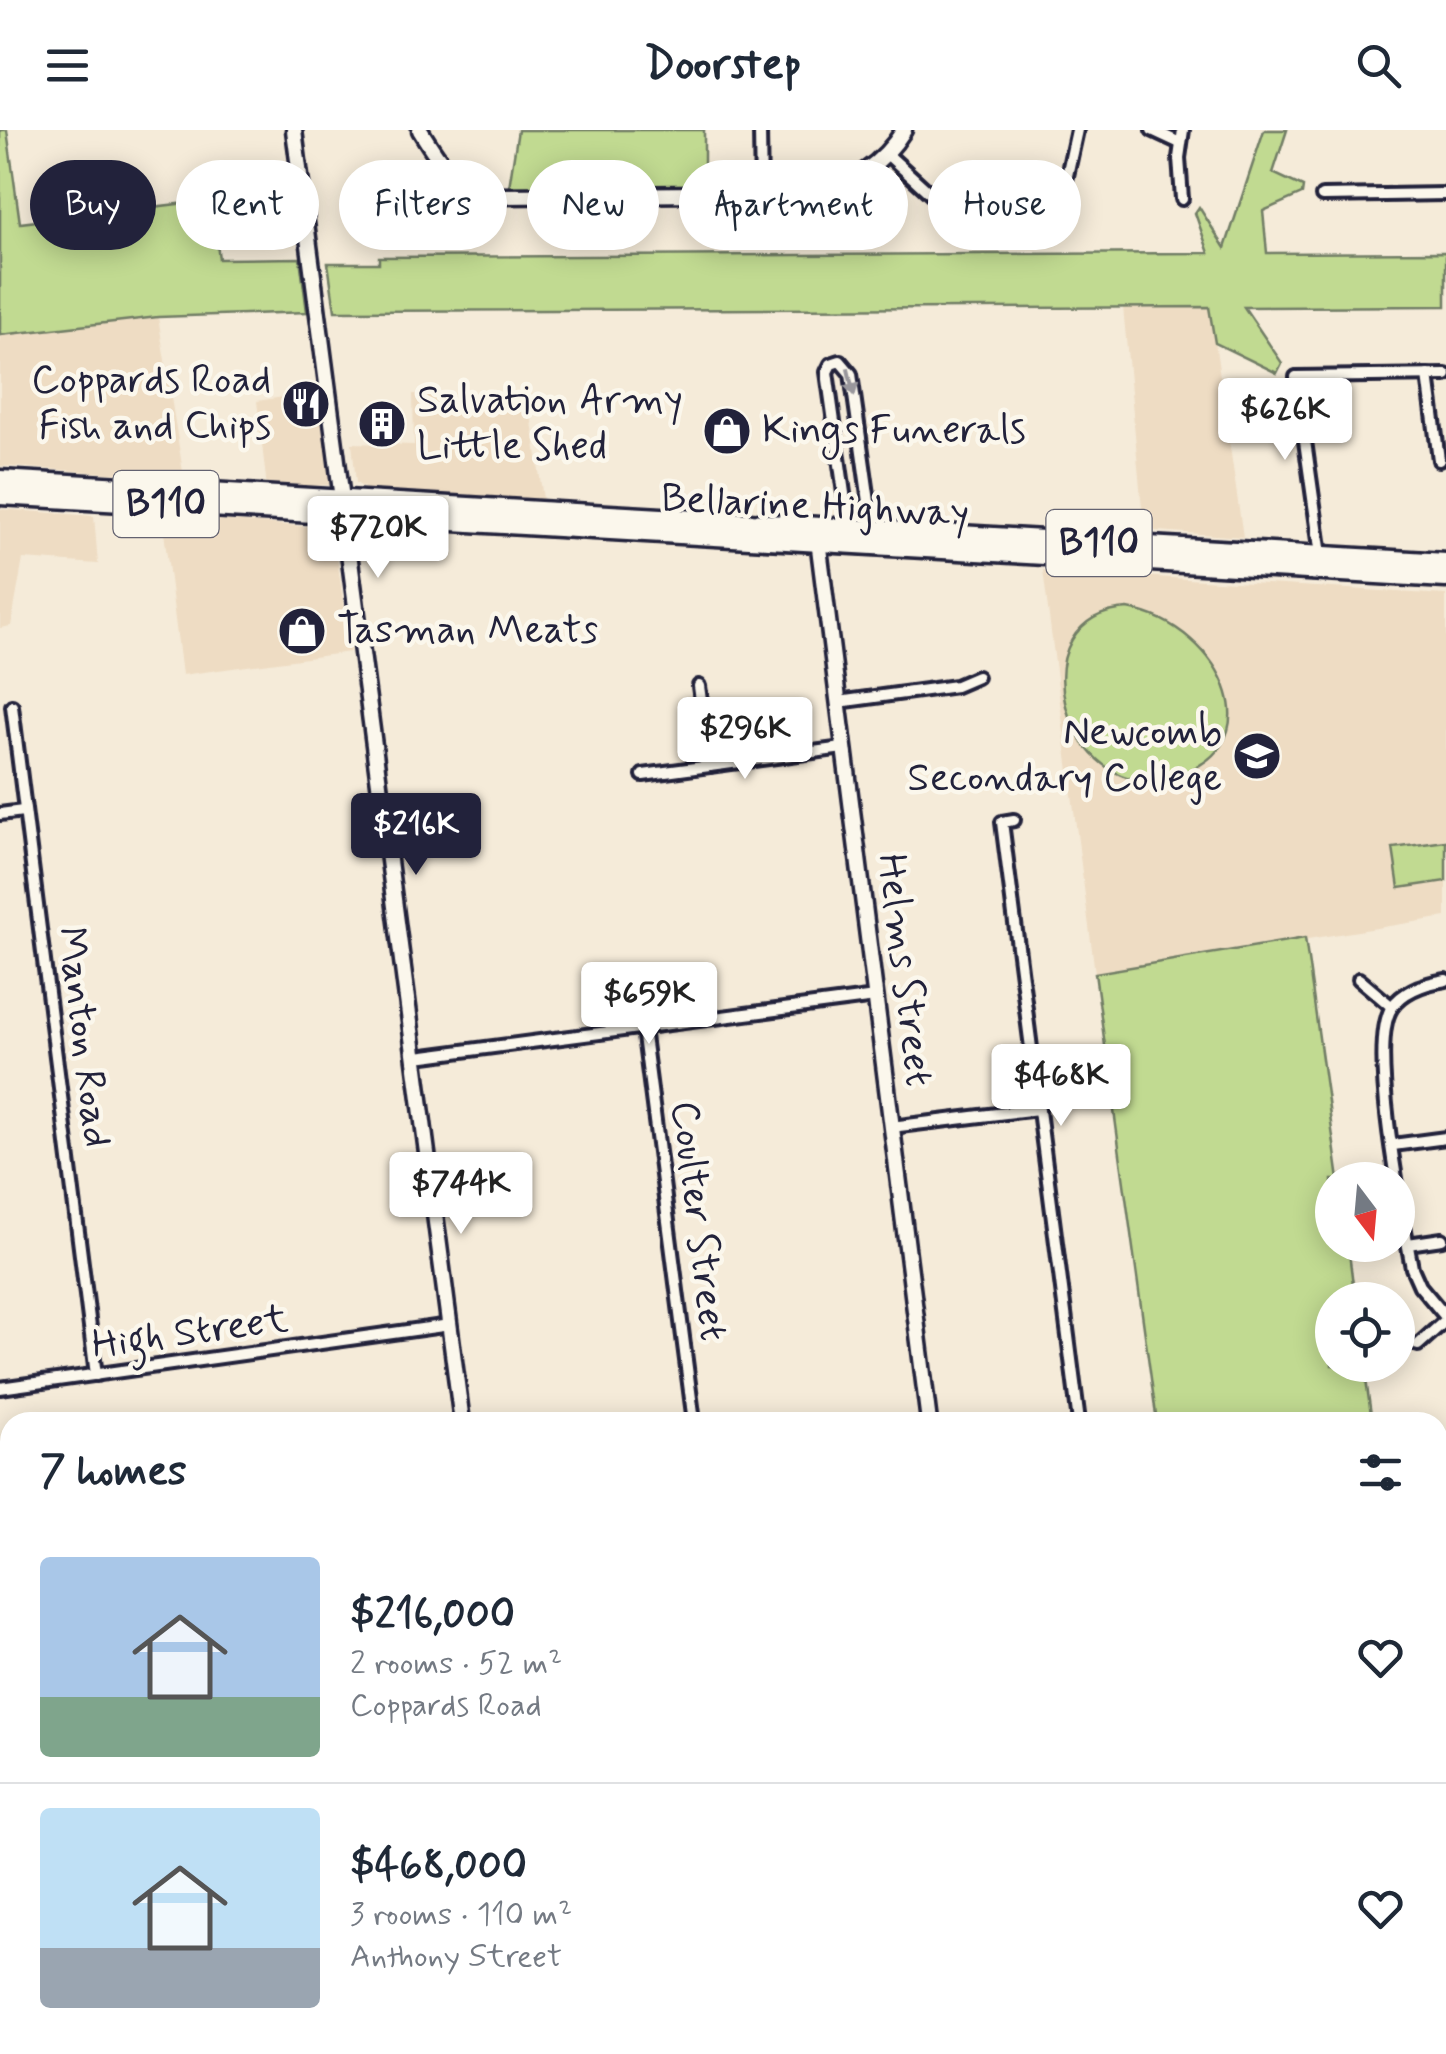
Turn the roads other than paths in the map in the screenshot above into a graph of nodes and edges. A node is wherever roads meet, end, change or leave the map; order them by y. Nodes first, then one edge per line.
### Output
1 (294, 130) edge
2 (760, 130) edge
3 (904, 130) edge
4 (1077, 130) edge
5 (1152, 130) edge
6 (1183, 130) edge
7 (424, 133) edge
8 (1180, 142) junction
9 (887, 154) junction
10 (438, 160) edge
11 (760, 160) edge
12 (879, 160) edge
13 (1070, 160) edge
14 (928, 192) edge
15 (1446, 194) edge
16 (679, 195) edge
17 (507, 196) edge
18 (1322, 196) dead end
19 (1182, 199) dead end
20 (1446, 375) edge
21 (1428, 376) junction
22 (1440, 460) dead end
23 (0, 480) edge
24 (0, 495) edge
25 (346, 507) junction
26 (849, 528) junction
27 (874, 530) junction
28 (817, 534) junction
29 (1321, 555) junction
30 (1446, 563) edge
31 (1446, 578) edge
32 (976, 676) dead end
33 (699, 686) dead end
34 (838, 702) junction
35 (12, 706) dead end
36 (843, 748) junction
37 (710, 766) junction
38 (643, 775) dead end
39 (24, 812) junction
40 (0, 814) edge
41 (1003, 820) dead end
42 (1359, 979) dead end
43 (1446, 980) edge
44 (875, 997) junction
45 (1392, 1006) junction
46 (643, 1028) junction
47 (417, 1057) junction
48 (1038, 1109) junction
49 (892, 1127) junction
50 (1446, 1138) edge
51 (1394, 1144) junction
52 (1397, 1162) edge
53 (1442, 1238) dead end
54 (1415, 1243) edge
55 (1413, 1262) edge
56 (1446, 1319) edge
57 (450, 1328) junction
58 (1418, 1346) dead end
59 (96, 1375) junction
60 (0, 1388) edge
61 (461, 1412) edge
62 (693, 1412) edge
63 (927, 1412) edge
64 (1077, 1412) edge

1 - 25 street
2 - 11 street
3 - 9 street
4 - 13 street
5 - 8 street
6 - 8 street
7 - 10 street
8 - 19 street
9 - 12 street
9 - 14 street
15 - 18 street
16 - 17 street
20 - 21 street
21 - 22 street
21 - 29 street
23 - 25 highway, Bellarine Highway / B110
24 - 25 highway, Bellarine Highway / B110
25 - 28 highway, Bellarine Highway / B110
25 - 47 street
26 - 27 highway, Bellarine Highway / B110
26 -> 27 street
26 - 28 highway, Bellarine Highway / B110
27 - 29 highway, Bellarine Highway / B110
28 - 31 highway, Bellarine Highway / B110
28 - 34 street, Helms Street
29 - 30 highway, Bellarine Highway / B110
32 - 34 street
33 - 37 street
34 - 36 street, Helms Street
35 - 39 street, Manton Road
36 - 37 street
36 - 44 street, Helms Street
37 - 38 street
39 - 40 street
39 - 59 street, Manton Road
41 - 48 street
42 - 45 street
43 - 45 street
44 - 46 street
44 - 49 street, Helms Street
45 - 51 street
46 - 47 street
46 - 62 street, Coulter Street
47 - 57 street
48 - 49 street
48 - 64 street
49 - 63 street, Helms Street
50 - 51 street
51 - 52 street
53 - 54 street
55 - 56 street
56 - 58 street
57 - 59 street, High Street
57 - 61 street
59 - 60 street, High Street

